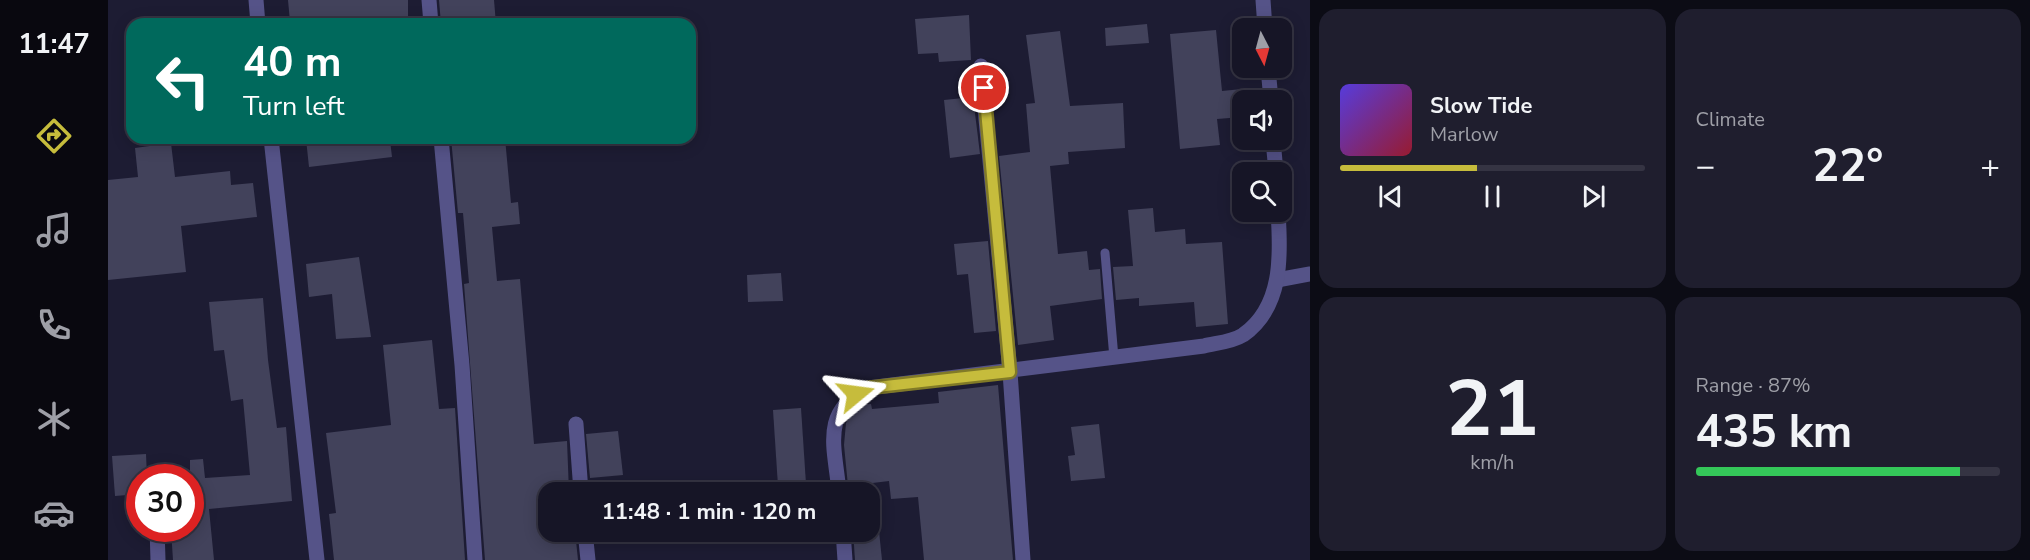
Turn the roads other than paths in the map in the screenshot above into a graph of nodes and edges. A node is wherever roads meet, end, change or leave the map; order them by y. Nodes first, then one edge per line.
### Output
1 (256, 0) edge
2 (429, 0) edge
3 (1263, 0) edge
4 (258, 18) edge
5 (430, 18) edge
6 (1264, 18) edge
7 (981, 66) dead end
8 (272, 144) edge
9 (442, 144) edge
10 (1279, 222) edge
11 (1105, 253) dead end
12 (1310, 274) edge
13 (1277, 280) junction
14 (1114, 358) junction
15 (1010, 372) junction
16 (576, 424) dead end
17 (580, 482) edge
18 (838, 482) edge
19 (157, 542) edge
20 (586, 542) edge
21 (844, 542) edge
22 (158, 560) edge
23 (316, 560) edge
24 (475, 560) edge
25 (588, 560) edge
26 (845, 560) edge
27 (1023, 560) edge

1 - 4 street
2 - 5 street
3 - 6 street
7 - 15 street
8 - 23 street
9 - 24 street
10 - 13 street
11 - 14 lane
12 - 13 street
13 - 14 street
14 - 15 street
15 - 18 street
15 - 27 street
16 - 17 street
19 - 22 street
20 - 25 street
21 - 26 street

